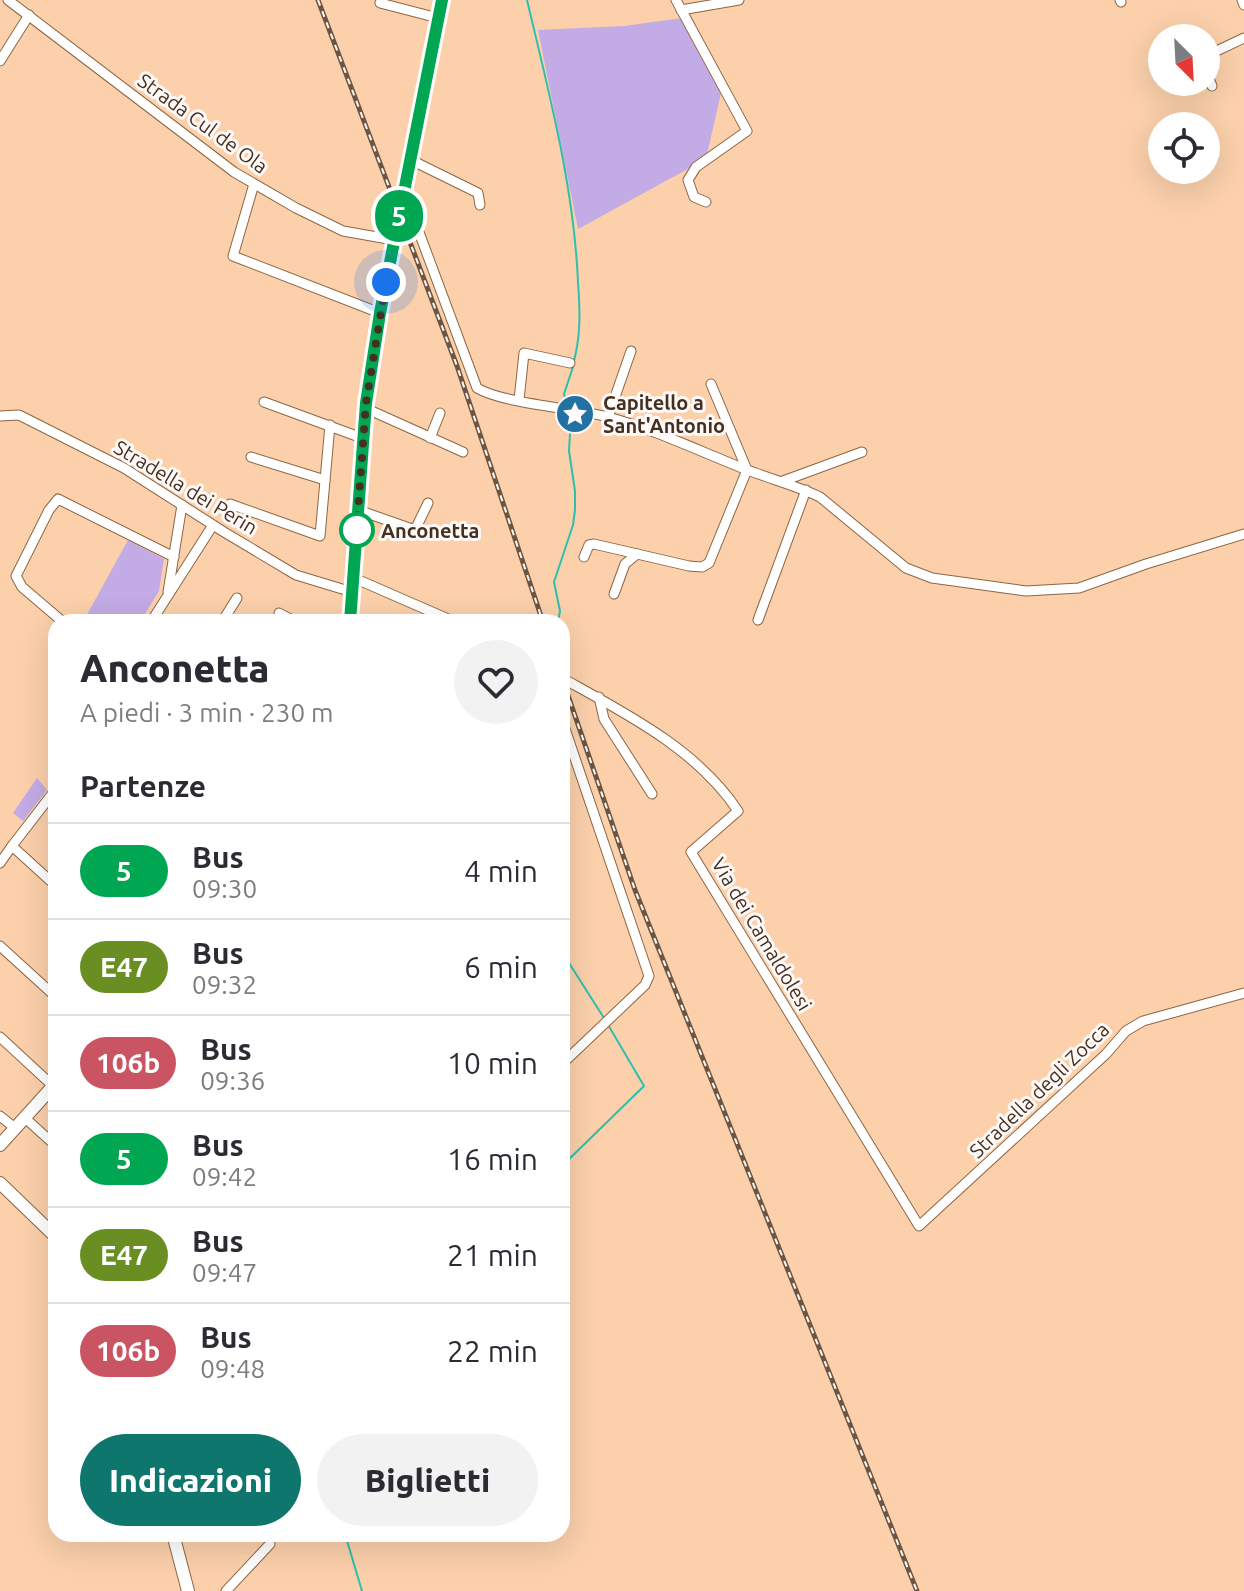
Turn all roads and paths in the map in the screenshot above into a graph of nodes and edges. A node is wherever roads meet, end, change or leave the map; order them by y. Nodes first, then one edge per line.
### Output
1 (8, 0) edge
2 (442, 0) edge
3 (739, 0) edge
4 (380, 3) dead end
5 (678, 5) edge
6 (29, 15) junction
7 (438, 18) junction
8 (1244, 38) edge
9 (1220, 51) edge
10 (0, 61) edge
11 (411, 160) junction
12 (254, 184) junction
13 (402, 201) junction
14 (706, 202) dead end
15 (480, 205) dead end
16 (394, 240) junction
17 (380, 313) junction
18 (631, 351) dead end
19 (570, 363) dead end
20 (711, 384) dead end
21 (519, 400) junction
22 (264, 402) dead end
23 (365, 408) junction
24 (440, 413) dead end
25 (0, 416) edge
26 (608, 417) junction
27 (330, 425) junction
28 (362, 438) junction
29 (430, 438) junction
30 (463, 452) dead end
31 (862, 452) dead end
32 (251, 457) dead end
33 (747, 470) junction
34 (325, 480) junction
35 (782, 482) junction
36 (806, 490) junction
37 (428, 503) dead end
38 (230, 504) dead end
39 (182, 505) junction
40 (358, 510) junction
41 (213, 525) junction
42 (1244, 534) edge
43 (637, 554) junction
44 (174, 557) junction
45 (584, 557) dead end
46 (354, 578) junction
47 (352, 592) junction
48 (614, 594) dead end
49 (167, 596) junction
50 (237, 598) dead end
51 (54, 614) edge
52 (156, 614) edge
53 (227, 614) edge
54 (351, 614) edge
55 (437, 614) edge
56 (758, 620) dead end
57 (570, 682) edge
58 (599, 697) junction
59 (570, 744) edge
60 (652, 794) dead end
61 (48, 799) edge
62 (12, 846) junction
63 (0, 863) edge
64 (48, 879) edge
65 (0, 946) edge
66 (48, 990) edge
67 (1244, 993) edge
68 (0, 1037) edge
69 (570, 1056) edge
70 (48, 1080) edge
71 (48, 1092) edge
72 (0, 1116) edge
73 (25, 1118) junction
74 (15, 1128) junction
75 (48, 1139) edge
76 (0, 1145) edge
77 (0, 1183) edge
78 (919, 1226) joint
79 (48, 1229) edge
80 (175, 1542) edge
81 (270, 1544) dead end
82 (188, 1591) edge
83 (226, 1591) edge

1 - 6 street, Strada Cul de Ola
2 - 7 main road
3 - 5 street
4 - 7 street
5 - 14 street
6 - 10 street
6 - 12 street, Strada Cul de Ola
7 - 11 main road
8 - 9 street
11 - 13 main road
11 - 15 street
12 - 16 street, Strada Cul de Ola
12 - 17 street
13 - 16 main road
13 - 21 street
16 - 17 main road
17 - 23 main road
18 - 26 street
19 - 21 street
20 - 33 street
21 - 26 street
22 - 27 street
23 - 28 main road
23 - 29 street
24 - 29 street
25 - 39 street, Stradella dei Perin
26 - 33 street
27 - 28 street
27 - 34 street
28 - 40 main road
29 - 30 street
31 - 35 street
32 - 34 street
33 - 35 street
33 - 43 street
34 - 38 street
35 - 36 street
36 - 42 street
36 - 56 street
37 - 40 street
39 - 41 street, Stradella dei Perin
39 - 44 street
40 - 46 main road
41 - 47 street, Stradella dei Perin
41 - 49 street
43 - 45 street
43 - 48 street
44 - 49 street
44 - 51 street
46 - 47 main road
46 - 55 street
47 - 54 main road
49 - 52 street
50 - 53 street
57 - 58 street, Via dei Camaldolesi
58 - 60 street
58 - 78 street, Via dei Camaldolesi
59 - 69 street
61 - 62 street
62 - 63 street
62 - 64 street
65 - 66 street
67 - 78 street, Stradella degli Zocca
68 - 70 street
71 - 73 main road
72 - 74 street
73 - 74 main road
73 - 75 street
74 - 76 main road
77 - 79 main road
80 - 82 main road
81 - 83 street

